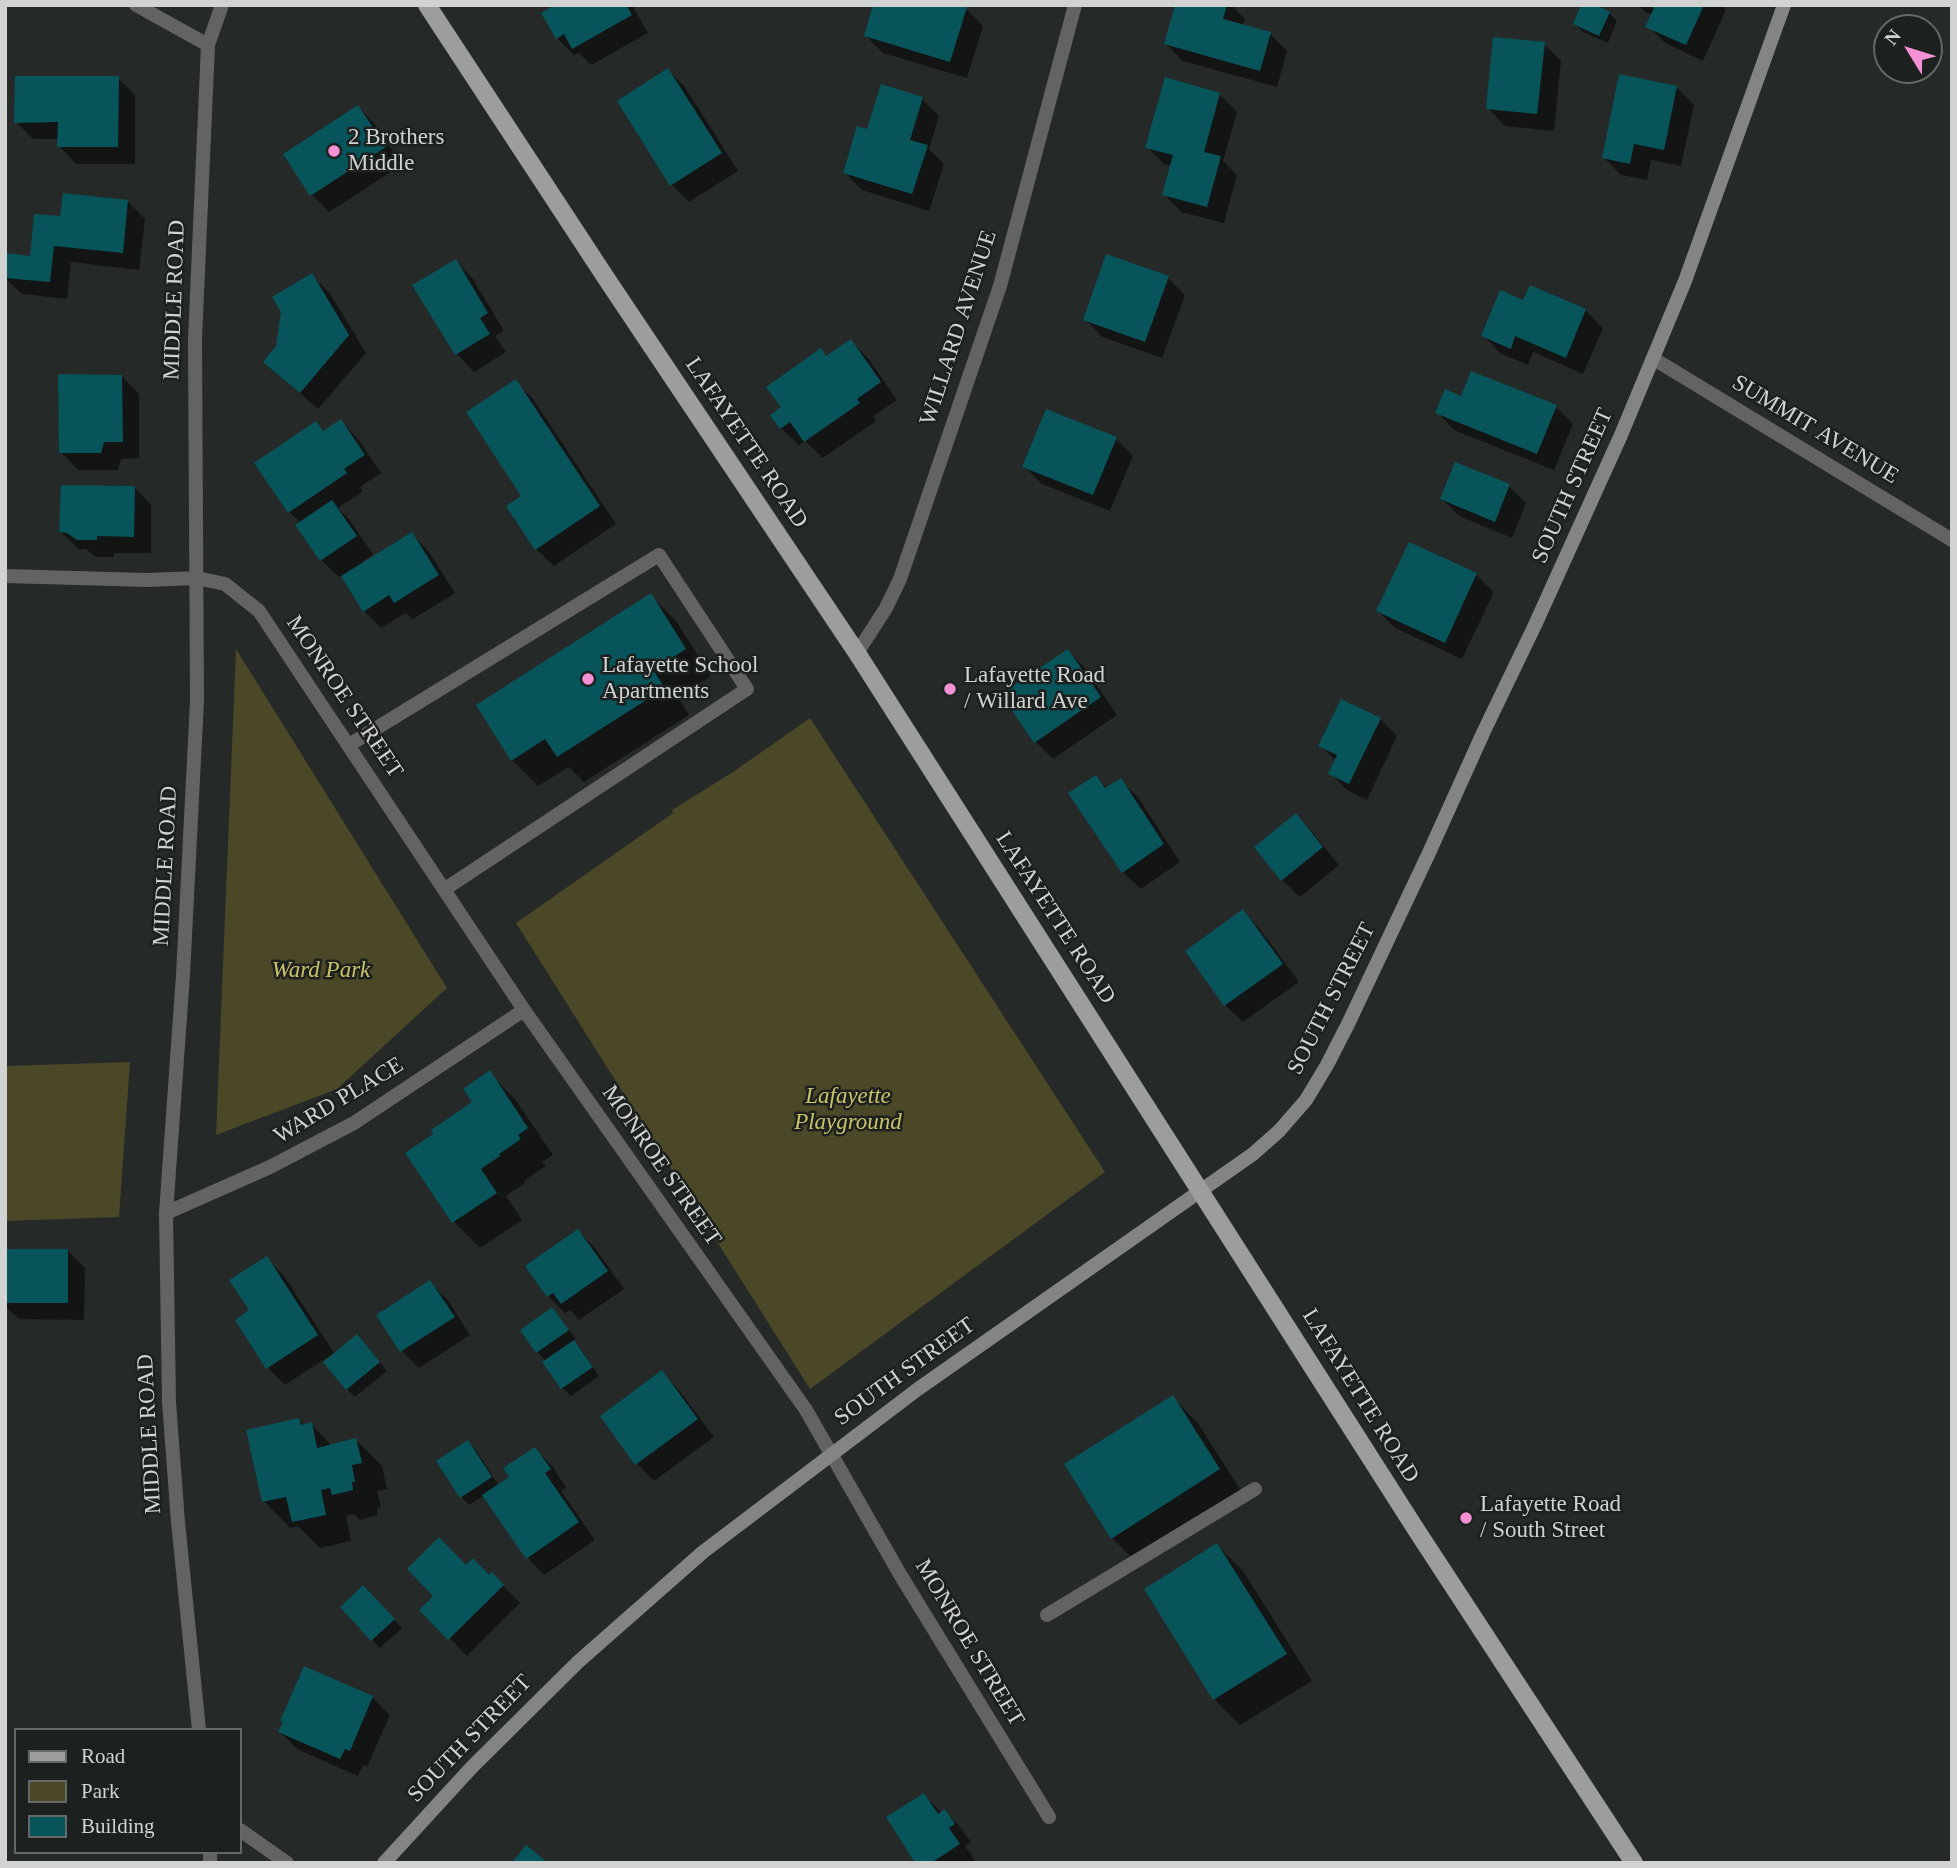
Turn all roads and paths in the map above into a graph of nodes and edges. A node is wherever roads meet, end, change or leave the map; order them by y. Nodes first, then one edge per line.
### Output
1 (136, 5) edge
2 (222, 5) edge
3 (427, 5) edge
4 (1075, 5) edge
5 (1784, 5) edge
6 (208, 45) junction
7 (1654, 359) junction
8 (1952, 540) edge
9 (5, 576) edge
10 (197, 578) junction
11 (857, 653) junction
12 (349, 745) junction
13 (446, 889) junction
14 (524, 1010) junction
15 (1201, 1191) junction
16 (166, 1213) junction
17 (832, 1454) junction
18 (1255, 1489) dead end
19 (1046, 1615) dead end
20 (200, 1728) edge
21 (1049, 1817) dead end
22 (242, 1831) edge
23 (287, 1863) edge
24 (384, 1863) edge
25 (1634, 1863) edge

1 - 6 street
2 - 6 street, MIDDLE ROAD
3 - 11 main road, LAFAYETTE ROAD
4 - 11 street, WILLARD AVENUE
5 - 7 street, SOUTH STREET
6 - 10 street, MIDDLE ROAD
7 - 8 street, SUMMIT AVENUE
7 - 15 street, SOUTH STREET
9 - 10 street, MONROE STREET
10 - 12 street, MONROE STREET
10 - 16 street, MIDDLE ROAD
11 - 15 main road, LAFAYETTE ROAD
12 - 13 street, MONROE STREET
12 - 13 street
13 - 14 street, MONROE STREET
14 - 16 street, WARD PLACE
14 - 17 street, MONROE STREET
15 - 17 street, SOUTH STREET
15 - 25 main road, LAFAYETTE ROAD
16 - 20 street, MIDDLE ROAD
17 - 21 street, MONROE STREET
17 - 24 street, SOUTH STREET
18 - 19 street
22 - 23 street

